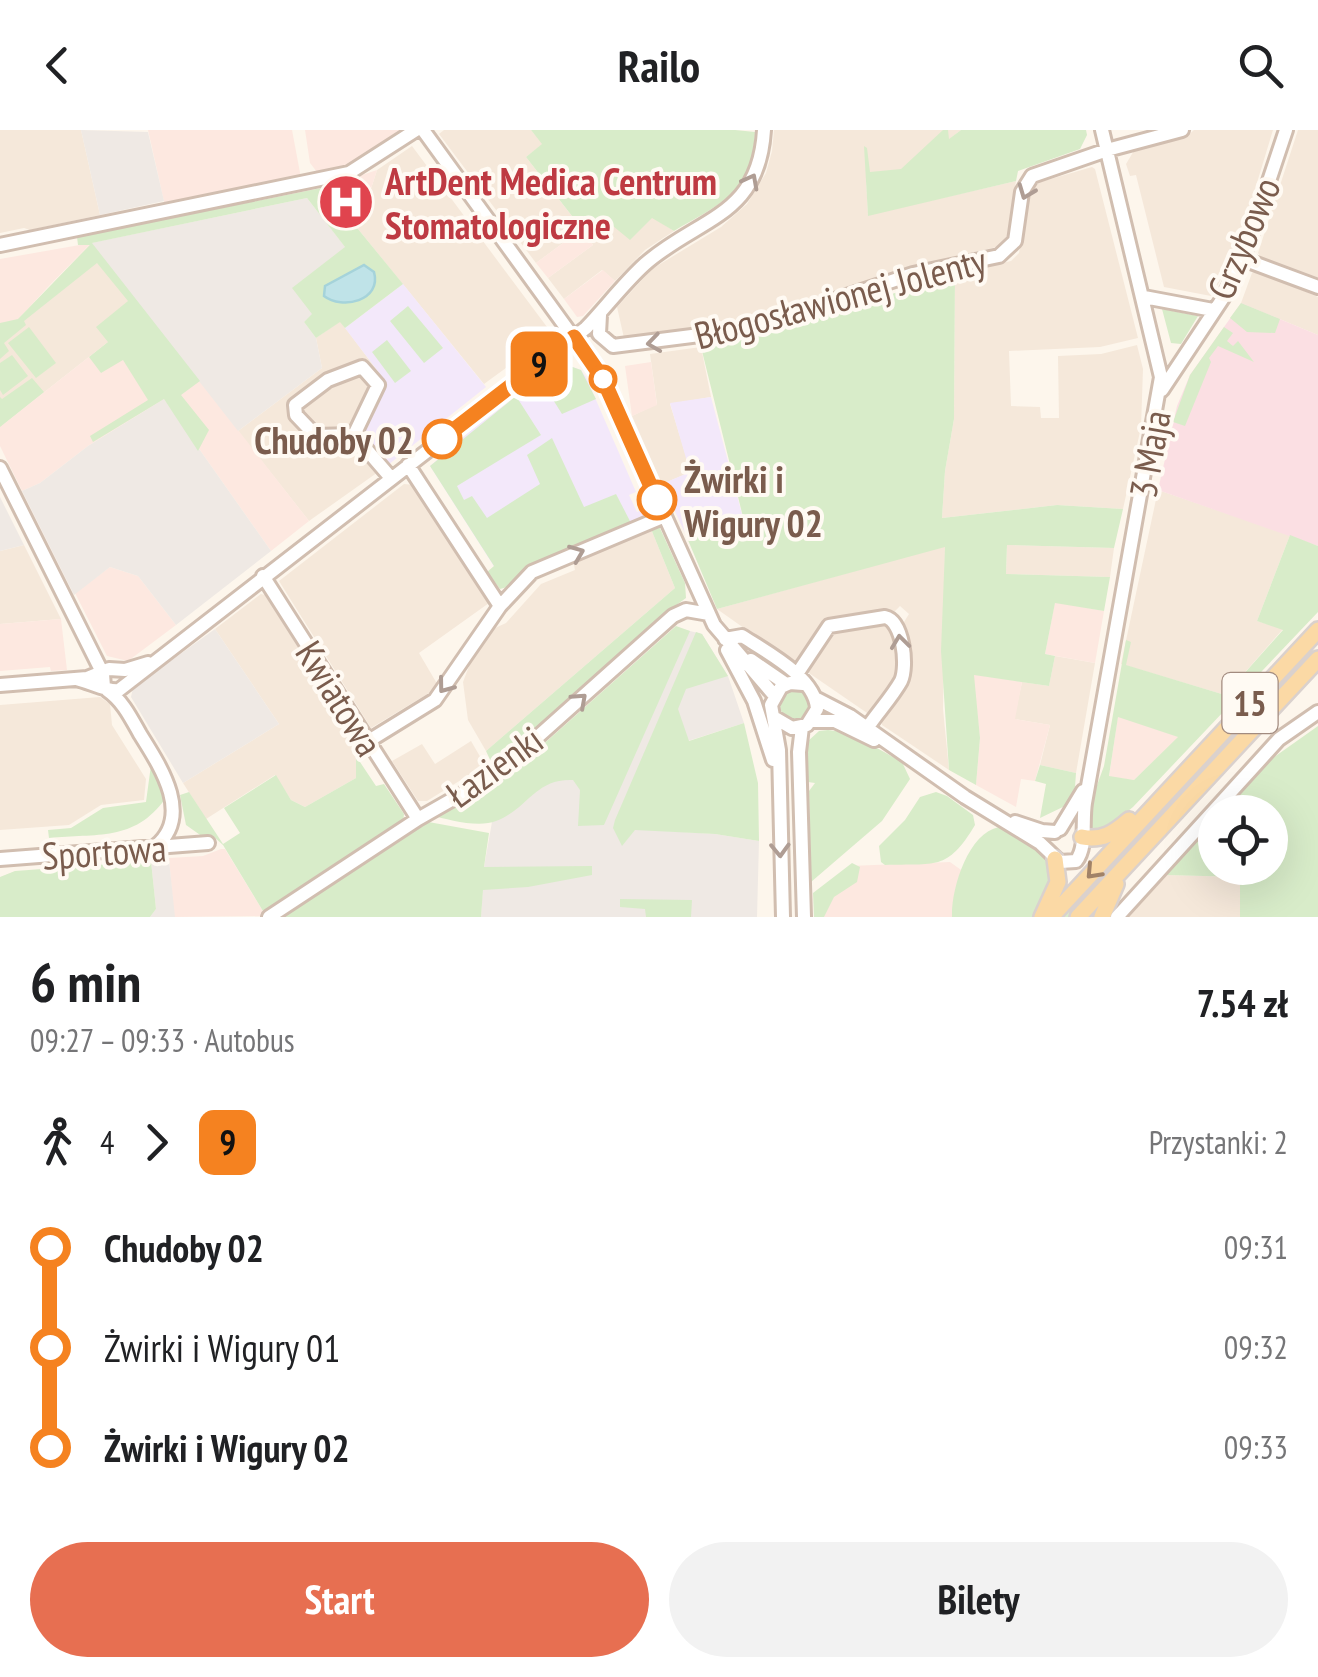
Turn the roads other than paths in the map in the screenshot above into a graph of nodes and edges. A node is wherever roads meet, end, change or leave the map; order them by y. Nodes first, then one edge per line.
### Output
1 (420, 130) edge
2 (764, 130) edge
3 (1102, 130) edge
4 (1182, 130) edge
5 (1286, 130) edge
6 (1107, 150) junction
7 (0, 245) edge
8 (1243, 259) junction
9 (1318, 287) edge
10 (1144, 297) junction
11 (1214, 310) junction
12 (601, 313) junction
13 (574, 337) junction
14 (1160, 392) junction
15 (354, 435) junction
16 (408, 465) junction
17 (0, 468) edge
18 (391, 478) junction
19 (665, 516) junction
20 (263, 576) junction
21 (500, 606) junction
22 (712, 620) junction
23 (1318, 630) edge
24 (728, 642) junction
25 (94, 656) junction
26 (1318, 659) edge
27 (154, 660) junction
28 (110, 678) junction
29 (800, 679) junction
30 (76, 680) junction
31 (786, 684) junction
32 (0, 685) edge
33 (123, 686) junction
34 (774, 696) junction
35 (816, 700) junction
36 (122, 704) junction
37 (1318, 712) edge
38 (776, 718) junction
39 (806, 724) junction
40 (868, 727) junction
41 (368, 742) junction
42 (895, 748) junction
43 (1182, 776) junction
44 (1089, 780) junction
45 (778, 782) junction
46 (998, 817) junction
47 (418, 819) junction
48 (1057, 831) junction
49 (1081, 836) junction
50 (208, 842) dead end
51 (156, 846) junction
52 (1052, 855) junction
53 (0, 859) edge
54 (1122, 870) junction
55 (269, 917) edge
56 (782, 917) edge
57 (804, 917) edge
58 (1042, 917) edge
59 (1051, 917) edge
60 (1078, 917) edge
61 (1102, 917) edge
62 (1117, 917) edge

1 - 7 street
1 - 13 street
12 -> 2 street
3 - 6 street, 3 Maja
4 - 6 street
5 - 8 street, Grzybowo
6 - 10 street, 3 Maja
6 -> 12 street, Błogosławionej Jolenty
8 - 9 street
8 - 11 street, Grzybowo
10 - 11 street
10 - 14 street, 3 Maja
11 - 14 street, Grzybowo
12 - 13 street
13 - 16 street
13 - 19 street
14 - 44 street, 3 Maja
15 - 15 street
15 - 18 street
16 - 18 street
16 - 21 street
17 - 25 street
18 - 20 street
21 -> 19 street
19 - 22 street
20 - 27 street
20 - 41 street, Kwiatowa
21 -> 41 street
22 - 24 street
22 - 45 street
47 -> 22 street, Łazienki
23 - 43 main road, 15
24 - 29 street
24 - 31 street
24 - 34 street
25 - 28 street
25 - 30 street
26 - 54 main road, 15
27 - 28 street
27 - 33 street
28 - 30 street
28 - 33 street
28 - 36 street
29 - 31 street
29 - 35 street
40 -> 29 street
30 - 32 street
31 - 34 street
33 - 36 street
34 - 38 street
35 - 39 street
35 - 40 street
36 - 51 street
37 - 62 street
38 - 39 street
38 - 45 street
39 - 42 street
39 - 57 street
40 - 42 street
41 - 47 street, Kwiatowa
42 - 46 street
43 - 49 main road
43 -> 59 main road, 15
44 - 48 street, 3 Maja
44 - 49 street, 3 Maja
45 -> 56 street
46 - 48 street
46 - 52 street
47 - 55 street, Łazienki
48 - 49 street
48 - 52 street
49 - 52 street
50 - 51 street, Sportowa
51 - 53 street, Sportowa
52 - 58 main road
54 - 60 main road, 15
54 - 61 main road

